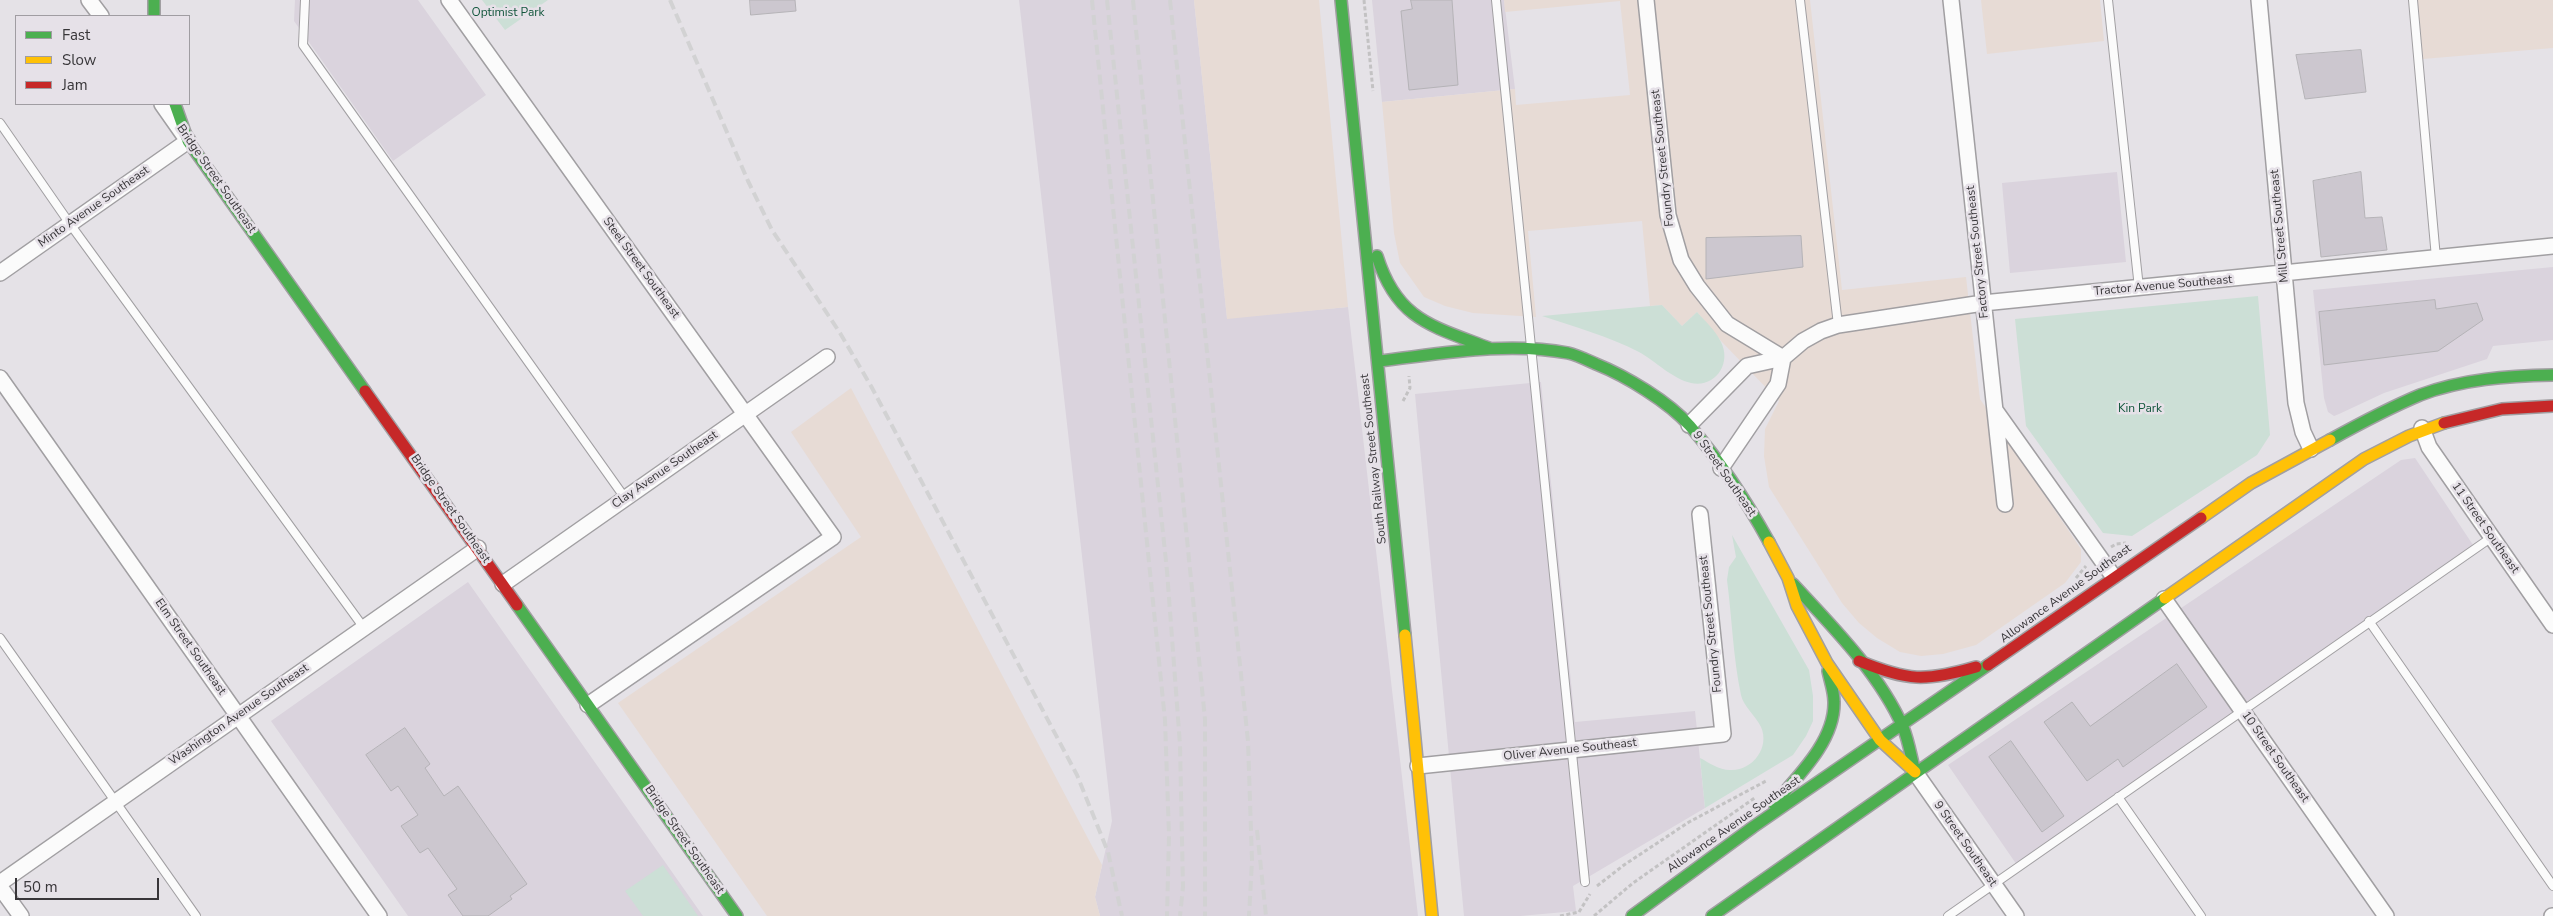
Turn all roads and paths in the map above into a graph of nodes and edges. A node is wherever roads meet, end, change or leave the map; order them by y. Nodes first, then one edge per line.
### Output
1 (90, 0) edge
2 (154, 0) edge
3 (305, 0) edge
4 (449, 0) edge
5 (1341, 0) edge
6 (1364, 0) edge
7 (1496, 0) edge
8 (1646, 0) edge
9 (1800, 0) edge
10 (1951, 0) edge
11 (2108, 0) edge
12 (2259, 0) edge
13 (2412, 0) edge
14 (100, 15) edge
15 (154, 15) edge
16 (1374, 98) dead end
17 (163, 105) edge
18 (175, 105) edge
19 (0, 123) edge
20 (188, 141) junction
21 (1358, 175) junction
22 (70, 224) junction
23 (2553, 246) edge
24 (2436, 258) junction
25 (0, 273) edge
26 (2285, 275) junction
27 (2139, 288) junction
28 (1983, 303) junction
29 (1838, 325) junction
30 (1491, 349) junction
31 (1531, 349) junction
32 (827, 357) dead end
33 (1783, 358) junction
34 (1379, 361) junction
35 (2553, 375) edge
36 (0, 378) edge
37 (2553, 406) edge
38 (1993, 408) junction
39 (745, 414) junction
40 (1689, 426) junction
41 (2422, 428) junction
42 (2311, 449) junction
43 (1721, 468) junction
44 (625, 498) junction
45 (2005, 504) dead end
46 (1700, 514) dead end
47 (2492, 537) junction
48 (478, 548) junction
49 (2113, 576) junction
50 (1788, 578) junction
51 (503, 584) junction
52 (2164, 599) junction
53 (2369, 621) junction
54 (2553, 625) edge
55 (364, 628) junction
56 (0, 638) edge
57 (1858, 661) junction
58 (1996, 661) junction
59 (1827, 663) junction
60 (588, 705) junction
61 (2242, 711) junction
62 (238, 716) junction
63 (1902, 726) junction
64 (1723, 734) joint
65 (1880, 740) junction
66 (1572, 750) junction
67 (1418, 766) junction
68 (1915, 772) junction
69 (1774, 776) dead end
70 (1757, 796) dead end
71 (2118, 797) junction
72 (115, 802) junction
73 (1753, 827) junction
74 (1585, 882) dead end
75 (0, 883) edge
76 (1993, 884) junction
77 (2553, 886) edge
78 (0, 887) edge
79 (20, 916) edge
80 (196, 916) edge
81 (379, 916) edge
82 (737, 916) edge
83 (1432, 916) edge
84 (1560, 916) edge
85 (1594, 916) edge
86 (1632, 916) edge
87 (1712, 916) edge
88 (1948, 916) edge
89 (2016, 916) edge
90 (2201, 916) edge
91 (2386, 916) edge

1 - 14 street
2 - 15 main road
3 - 44 lane
4 - 39 street, Steel Street Southeast
5 - 21 main road, South Railway Street Southeast
6 - 16 path
7 - 31 lane
8 - 33 street, Foundry Street Southeast
9 - 29 lane
10 - 28 street, Factory Street Southeast
11 - 27 lane
12 - 26 street, Mill Street Southeast
13 - 24 lane
17 - 20 street, Bridge Street Southeast
18 - 20 main road
19 - 22 lane
20 - 22 street, Minto Avenue Southeast
20 - 48 main road, Bridge Street Southeast
21 - 30 main road
21 - 34 main road, South Railway Street Southeast
22 - 25 street, Minto Avenue Southeast
22 - 55 lane
23 - 24 street, Tractor Avenue Southeast
24 - 26 street, Tractor Avenue Southeast
26 - 27 street, Tractor Avenue Southeast
26 - 42 street, Mill Street Southeast
27 - 28 street, Tractor Avenue Southeast
28 - 29 street, Tractor Avenue Southeast
28 - 38 street, Factory Street Southeast
29 - 33 street, Tractor Avenue Southeast
30 - 31 main road, 9 Street Southeast
30 - 34 main road, 9 Street Southeast
31 - 40 main road, 9 Street Southeast
31 - 66 lane
32 - 39 street, Clay Avenue Southeast
33 - 40 street, Tractor Avenue Southeast
33 - 43 street
34 - 67 main road, South Railway Street Southeast
35 - 42 main road, Allowance Avenue Southeast
36 - 62 street, Elm Street Southeast
37 - 41 main road
38 - 45 street, Factory Street Southeast
38 - 49 street
39 - 44 street, Clay Avenue Southeast
39 - 60 street, Steel Street Southeast
40 - 43 main road, 9 Street Southeast
41 - 47 street, 11 Street Southeast
41 - 52 main road
42 - 49 main road, Allowance Avenue Southeast
43 - 50 main road, 9 Street Southeast
44 - 51 street, Clay Avenue Southeast
46 - 64 street, Foundry Street Southeast
47 - 53 lane
47 - 54 street, 11 Street Southeast
48 - 51 main road, Bridge Street Southeast
48 - 55 street, Washington Avenue Southeast
49 - 58 main road, Allowance Avenue Southeast
50 - 57 main road, 9 Street Southeast
50 - 59 main road, 9 Street Southeast
51 - 60 main road, Bridge Street Southeast
52 - 61 street, 10 Street Southeast
52 - 68 main road
53 - 61 lane
53 - 77 lane
55 - 62 street, Washington Avenue Southeast
56 - 72 lane
57 - 58 main road
57 - 63 main road, 9 Street Southeast
58 - 63 main road, Allowance Avenue Southeast
59 - 65 main road, 9 Street Southeast
59 - 73 main road
60 - 82 main road, Bridge Street Southeast
61 - 71 lane
61 - 91 street, 10 Street Southeast
62 - 72 street, Washington Avenue Southeast
62 - 81 street, Elm Street Southeast
63 - 65 main road, Allowance Avenue Southeast
63 - 68 main road, 9 Street Southeast
64 - 66 street, Oliver Avenue Southeast
65 - 68 main road, 9 Street Southeast
65 - 73 main road, Allowance Avenue Southeast
66 - 67 street, Oliver Avenue Southeast
66 - 74 lane
67 - 83 main road, South Railway Street Southeast
68 - 76 street, 9 Street Southeast
68 - 87 main road
69 - 84 path
70 - 85 path
71 - 76 lane
71 - 90 lane
72 - 75 street, Washington Avenue Southeast
72 - 80 lane
73 - 86 main road, Allowance Avenue Southeast
76 - 88 lane
76 - 89 street, 9 Street Southeast
78 - 79 street

